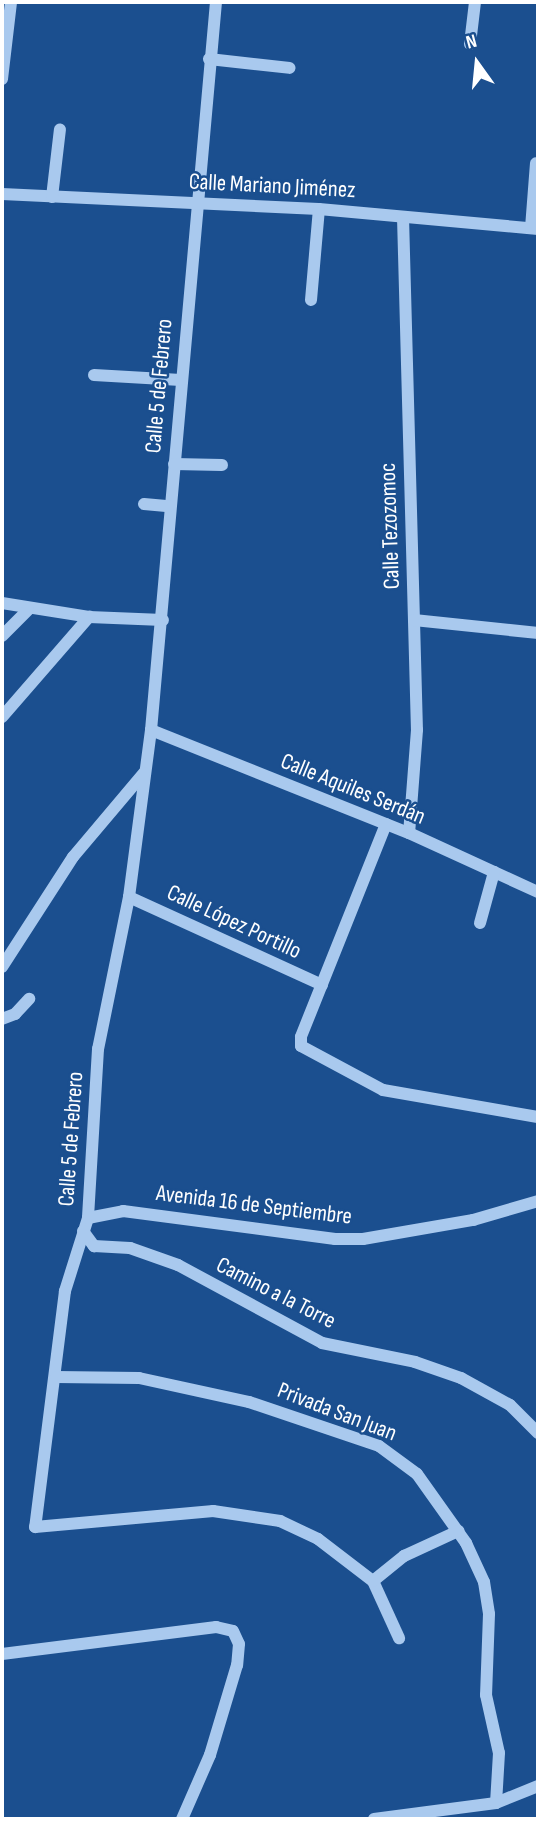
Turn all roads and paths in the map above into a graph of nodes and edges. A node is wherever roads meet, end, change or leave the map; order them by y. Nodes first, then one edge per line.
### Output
1 (11, 2) edge
2 (216, 2) edge
3 (475, 2) edge
4 (470, 44) dead end
5 (209, 58) junction
6 (290, 68) dead end
7 (2, 79) edge
8 (60, 129) dead end
9 (536, 163) dead end
10 (2, 194) edge
11 (52, 197) junction
12 (197, 202) junction
13 (318, 209) junction
14 (403, 217) junction
15 (535, 228) edge
16 (311, 300) dead end
17 (94, 375) dead end
18 (181, 380) junction
19 (174, 464) junction
20 (222, 465) dead end
21 (144, 503) dead end
22 (169, 506) junction
23 (2, 603) edge
24 (28, 610) junction
25 (89, 617) junction
26 (163, 620) junction
27 (414, 620) junction
28 (538, 633) edge
29 (2, 636) edge
30 (2, 717) edge
31 (151, 730) junction
32 (144, 773) junction
33 (386, 824) junction
34 (409, 833) junction
35 (494, 872) junction
36 (538, 892) edge
37 (130, 897) junction
38 (480, 923) dead end
39 (2, 967) edge
40 (322, 985) junction
41 (29, 999) dead end
42 (2, 1019) edge
43 (538, 1116) edge
44 (538, 1200) edge
45 (88, 1218) junction
46 (83, 1231) junction
47 (56, 1377) junction
48 (535, 1428) edge
49 (458, 1531) junction
50 (373, 1581) junction
51 (399, 1638) dead end
52 (2, 1654) edge
53 (538, 1786) edge
54 (496, 1803) junction
55 (381, 1818) edge
56 (182, 1819) edge

1 - 7 street
2 - 5 street, Calle 5 de Febrero
3 - 4 street
5 - 6 street
5 - 12 street, Calle 5 de Febrero
8 - 11 street
9 - 15 street
10 - 11 street, Calle Mariano Jiménez
11 - 12 street, Calle Mariano Jiménez
12 - 13 street, Calle Mariano Jiménez
12 - 18 street, Calle 5 de Febrero
13 - 14 street, Calle Mariano Jiménez
13 - 16 street
14 - 15 street, Calle Mariano Jiménez
14 - 27 street, Calle Tezozomoc
17 - 18 street
18 - 19 street, Calle 5 de Febrero
19 - 20 street
19 - 22 street, Calle 5 de Febrero
21 - 22 street
22 - 26 street, Calle 5 de Febrero
23 - 24 street
24 - 25 street
24 - 29 street
25 - 26 street
25 - 30 street
26 - 31 street, Calle 5 de Febrero
27 - 28 street
27 - 34 street, Calle Tezozomoc
31 - 32 street, Calle 5 de Febrero
31 - 33 street, Calle Aquiles Serdán
32 - 37 street, Calle 5 de Febrero
32 - 39 street
33 - 34 street, Calle Aquiles Serdán
33 - 40 street
34 - 35 street, Calle Aquiles Serdán
35 - 36 street, Calle Aquiles Serdán
35 - 38 street
37 - 40 street, Calle López Portillo
37 - 45 street, Calle 5 de Febrero
40 - 43 street
41 - 42 street
44 - 45 street, Avenida 16 de Septiembre
45 - 46 street, Calle 5 de Febrero
46 - 47 street, Calle 5 de Febrero
46 - 48 street, Camino a la Torre
47 - 49 street, Privada San Juan
47 - 50 street, Calle 5 de Febrero
49 - 50 street
49 - 54 street, Privada San Juan
50 - 51 street
52 - 56 street
53 - 54 street
54 - 55 street

